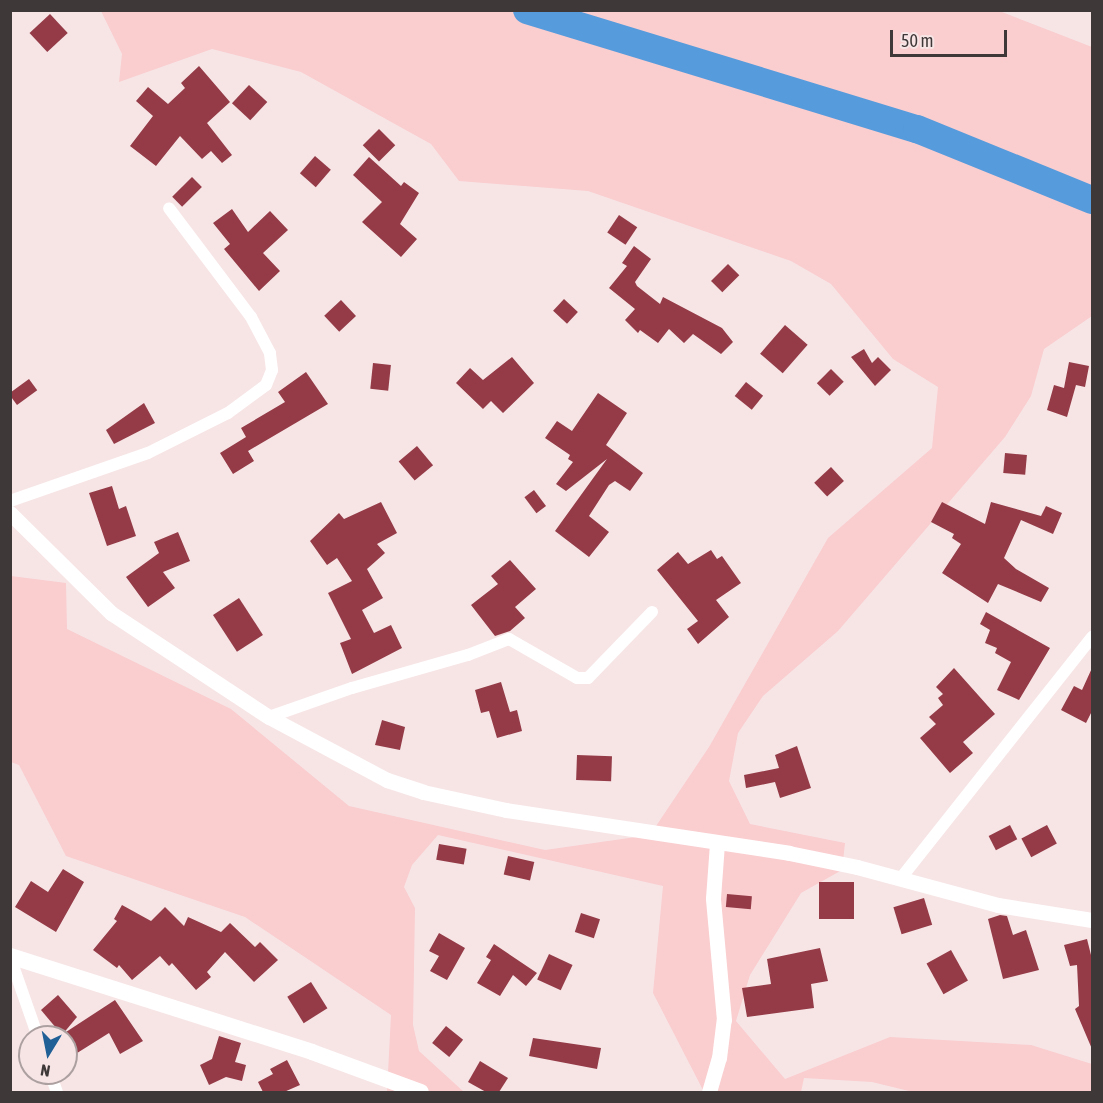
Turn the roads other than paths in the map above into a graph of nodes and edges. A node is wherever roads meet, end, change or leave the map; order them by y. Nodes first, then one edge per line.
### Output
1 (169, 208) dead end
2 (10, 501) edge
3 (10, 513) edge
4 (652, 612) dead end
5 (1092, 637) edge
6 (269, 717) junction
7 (717, 843) junction
8 (901, 878) junction
9 (1092, 920) edge
10 (10, 956) edge
11 (34, 1025) edge
12 (421, 1092) edge
13 (709, 1092) edge

1 - 2 street
3 - 6 street
4 - 6 street
5 - 8 street
6 - 7 street
7 - 8 street
7 - 13 street
8 - 9 street
10 - 11 street
10 - 12 main road

